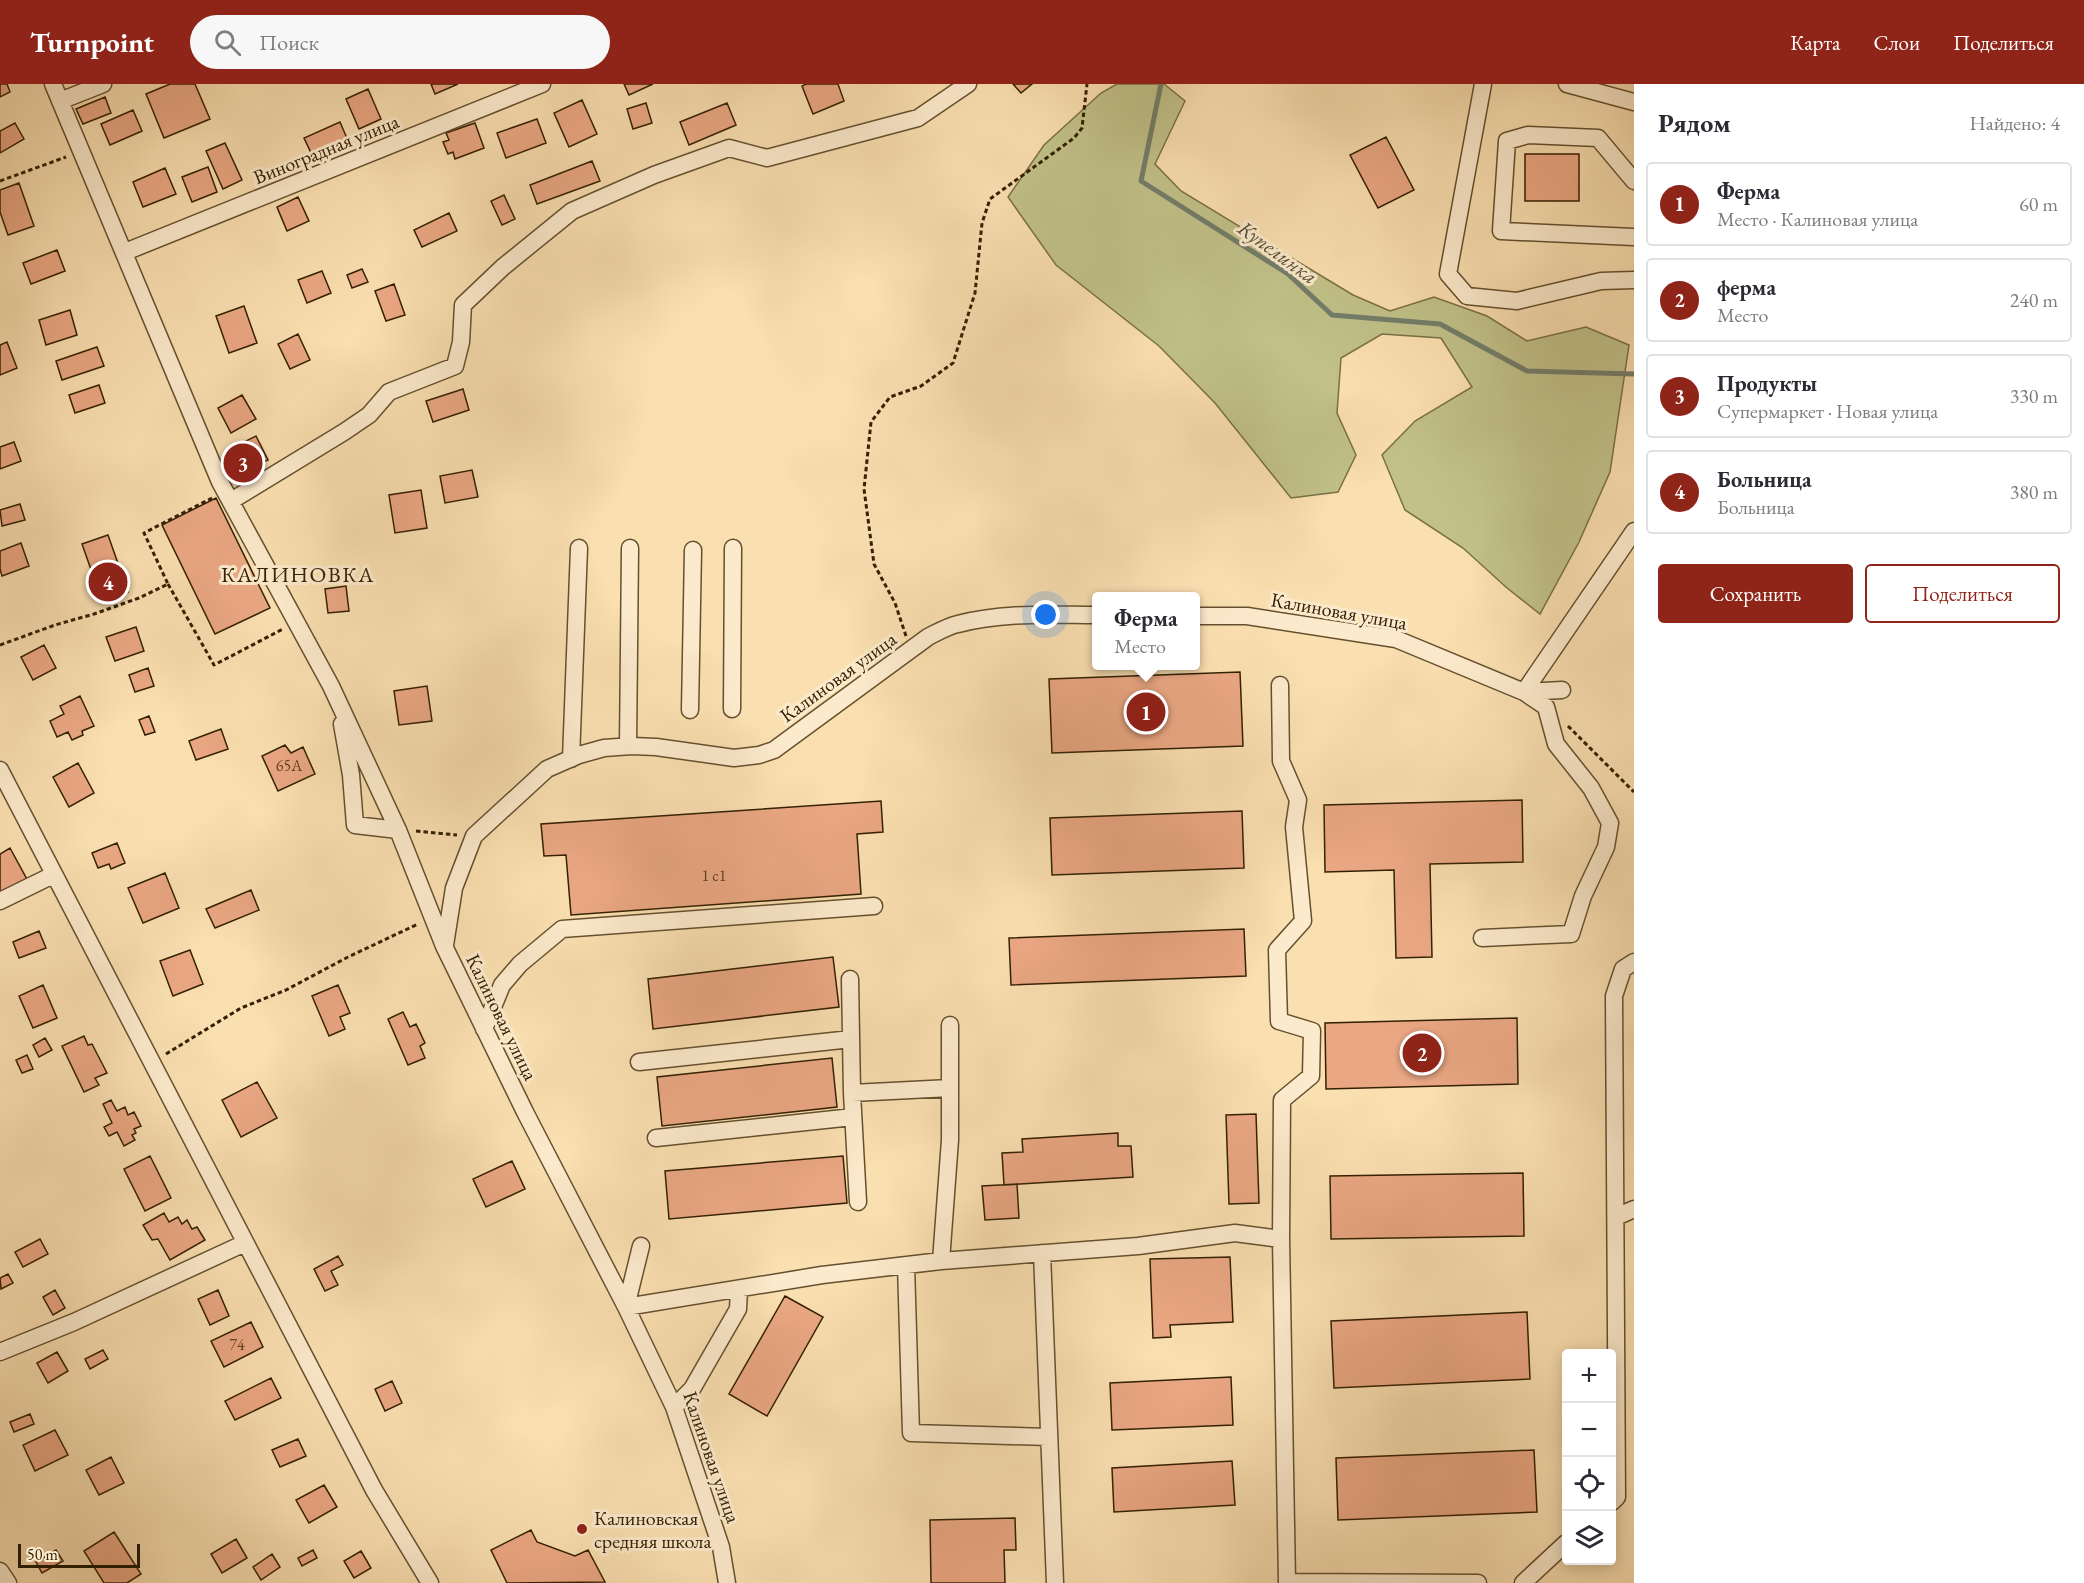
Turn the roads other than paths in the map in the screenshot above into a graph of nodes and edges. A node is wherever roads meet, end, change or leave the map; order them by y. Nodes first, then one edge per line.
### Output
1 (53, 84) edge
2 (103, 84) edge
3 (542, 84) edge
4 (968, 84) edge
5 (1483, 84) edge
6 (1567, 84) edge
7 (60, 101) junction
8 (1634, 102) edge
9 (1634, 181) edge
10 (1634, 237) edge
11 (125, 252) junction
12 (1634, 280) edge
13 (231, 501) junction
14 (1634, 531) edge
15 (579, 548) dead end
16 (630, 548) dead end
17 (733, 548) dead end
18 (693, 550) dead end
19 (1092, 615) edge
20 (1200, 616) edge
21 (1280, 685) dead end
22 (1562, 690) dead end
23 (1524, 692) junction
24 (339, 702) junction
25 (732, 709) dead end
26 (690, 710) dead end
27 (628, 746) junction
28 (571, 759) junction
29 (0, 770) edge
30 (398, 830) junction
31 (53, 875) junction
32 (0, 901) edge
33 (874, 906) dead end
34 (1482, 938) dead end
35 (444, 946) junction
36 (1634, 962) edge
37 (850, 979) dead end
38 (950, 1025) dead end
39 (484, 1029) junction
40 (851, 1039) junction
41 (639, 1062) dead end
42 (950, 1088) junction
43 (852, 1093) junction
44 (853, 1117) junction
45 (656, 1138) dead end
46 (858, 1202) dead end
47 (1634, 1209) edge
48 (1616, 1217) junction
49 (1281, 1239) junction
50 (245, 1243) junction
51 (640, 1246) dead end
52 (1042, 1253) junction
53 (941, 1261) junction
54 (906, 1265) junction
55 (739, 1289) junction
56 (626, 1306) junction
57 (0, 1352) edge
58 (674, 1407) junction
59 (1048, 1437) junction
60 (1621, 1498) edge
61 (1562, 1547) edge
62 (0, 1571) edge
63 (8, 1583) edge
64 (430, 1583) edge
65 (727, 1583) edge
66 (1055, 1583) edge
67 (1478, 1583) edge
68 (1523, 1583) edge

1 - 7 street
2 - 7 street
3 - 11 street, Виноградная улица
4 - 13 street
5 - 12 street
6 - 8 street
7 - 11 street
9 - 10 street
11 - 13 street
13 - 24 street
14 - 23 street
15 - 28 street
16 - 27 street
17 - 25 street
18 - 26 street
19 - 27 street, Калиновая улица
20 - 23 street, Калиновая улица
21 - 49 street
22 - 23 street
23 - 34 street
24 - 30 street
24 - 30 street
27 - 28 street, Калиновая улица
28 - 35 street, Калиновая улица
29 - 31 street
30 - 35 street
31 - 32 street
31 - 50 street
33 - 39 street
35 - 39 street, Калиновая улица
36 - 48 street
37 - 40 street
38 - 42 street
39 - 56 street, Калиновая улица
40 - 41 street
40 - 43 street
42 - 43 street
42 - 53 street
43 - 44 street
44 - 45 street
44 - 46 street
47 - 48 street
48 - 60 street
49 - 52 street
49 - 67 street
50 - 57 street
50 - 64 street
51 - 56 street
52 - 53 street
52 - 59 street
53 - 54 street
54 - 55 street
54 - 59 street
55 - 56 street
55 - 58 street
56 - 58 street, Калиновая улица
58 - 65 street, Калиновая улица
59 - 66 street
61 - 68 street
62 - 63 street

